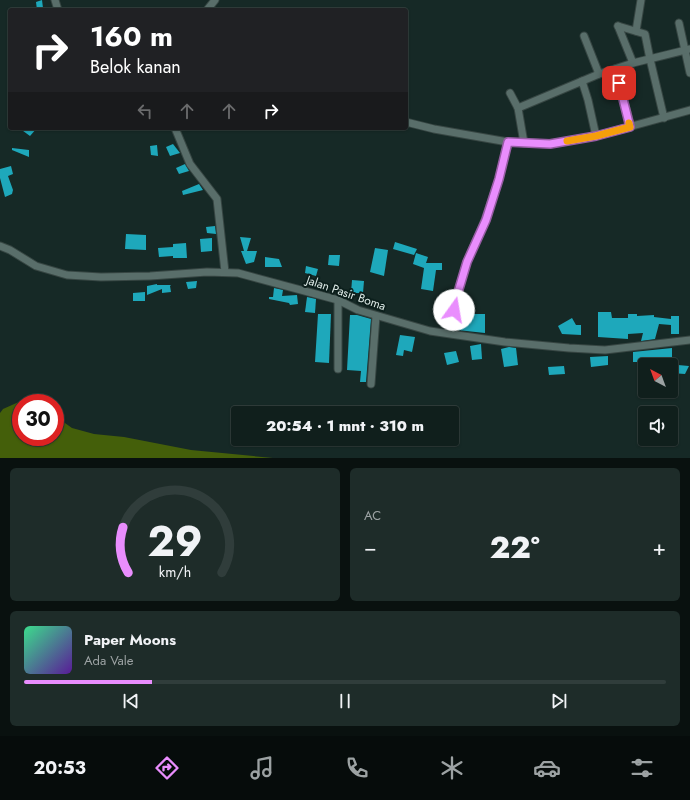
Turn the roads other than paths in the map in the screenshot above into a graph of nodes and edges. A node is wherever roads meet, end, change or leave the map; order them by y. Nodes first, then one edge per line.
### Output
1 (215, 0) edge
2 (641, 0) edge
3 (209, 8) edge
4 (679, 23) dead end
5 (636, 31) junction
6 (584, 36) dead end
7 (687, 50) edge
8 (650, 59) junction
9 (634, 63) junction
10 (615, 69) junction
11 (690, 73) edge
12 (600, 74) junction
13 (582, 81) junction
14 (510, 93) dead end
15 (518, 108) junction
16 (690, 110) edge
17 (664, 118) junction
18 (408, 122) edge
19 (630, 127) junction
20 (176, 130) edge
21 (596, 136) junction
22 (508, 142) junction
23 (524, 143) junction
24 (0, 246) edge
25 (225, 272) junction
26 (338, 300) junction
27 (376, 316) junction
28 (450, 333) junction
29 (690, 340) edge
30 (338, 369) dead end
31 (371, 384) dead end

1 - 3 street
2 - 5 street
4 - 7 street
5 - 8 street
5 - 9 street
6 - 12 street
7 - 8 street
7 - 11 street
8 - 9 street
8 - 17 street
9 - 10 street
10 - 12 street
10 - 19 street
12 - 13 street
13 - 15 street
13 - 21 street
14 - 15 street
15 - 23 street
16 - 17 street
17 - 19 street
18 - 22 street
19 - 21 street
20 - 25 street
21 - 23 street
22 - 23 street
22 - 28 street
24 - 25 street, Jalan Pasir Boma
25 - 26 street, Jalan Pasir Boma
26 - 27 street, Jalan Pasir Boma
26 - 30 street
27 - 28 street, Jalan Pasir Boma
27 - 31 street
28 - 29 street, Jalan Pasir Boma

